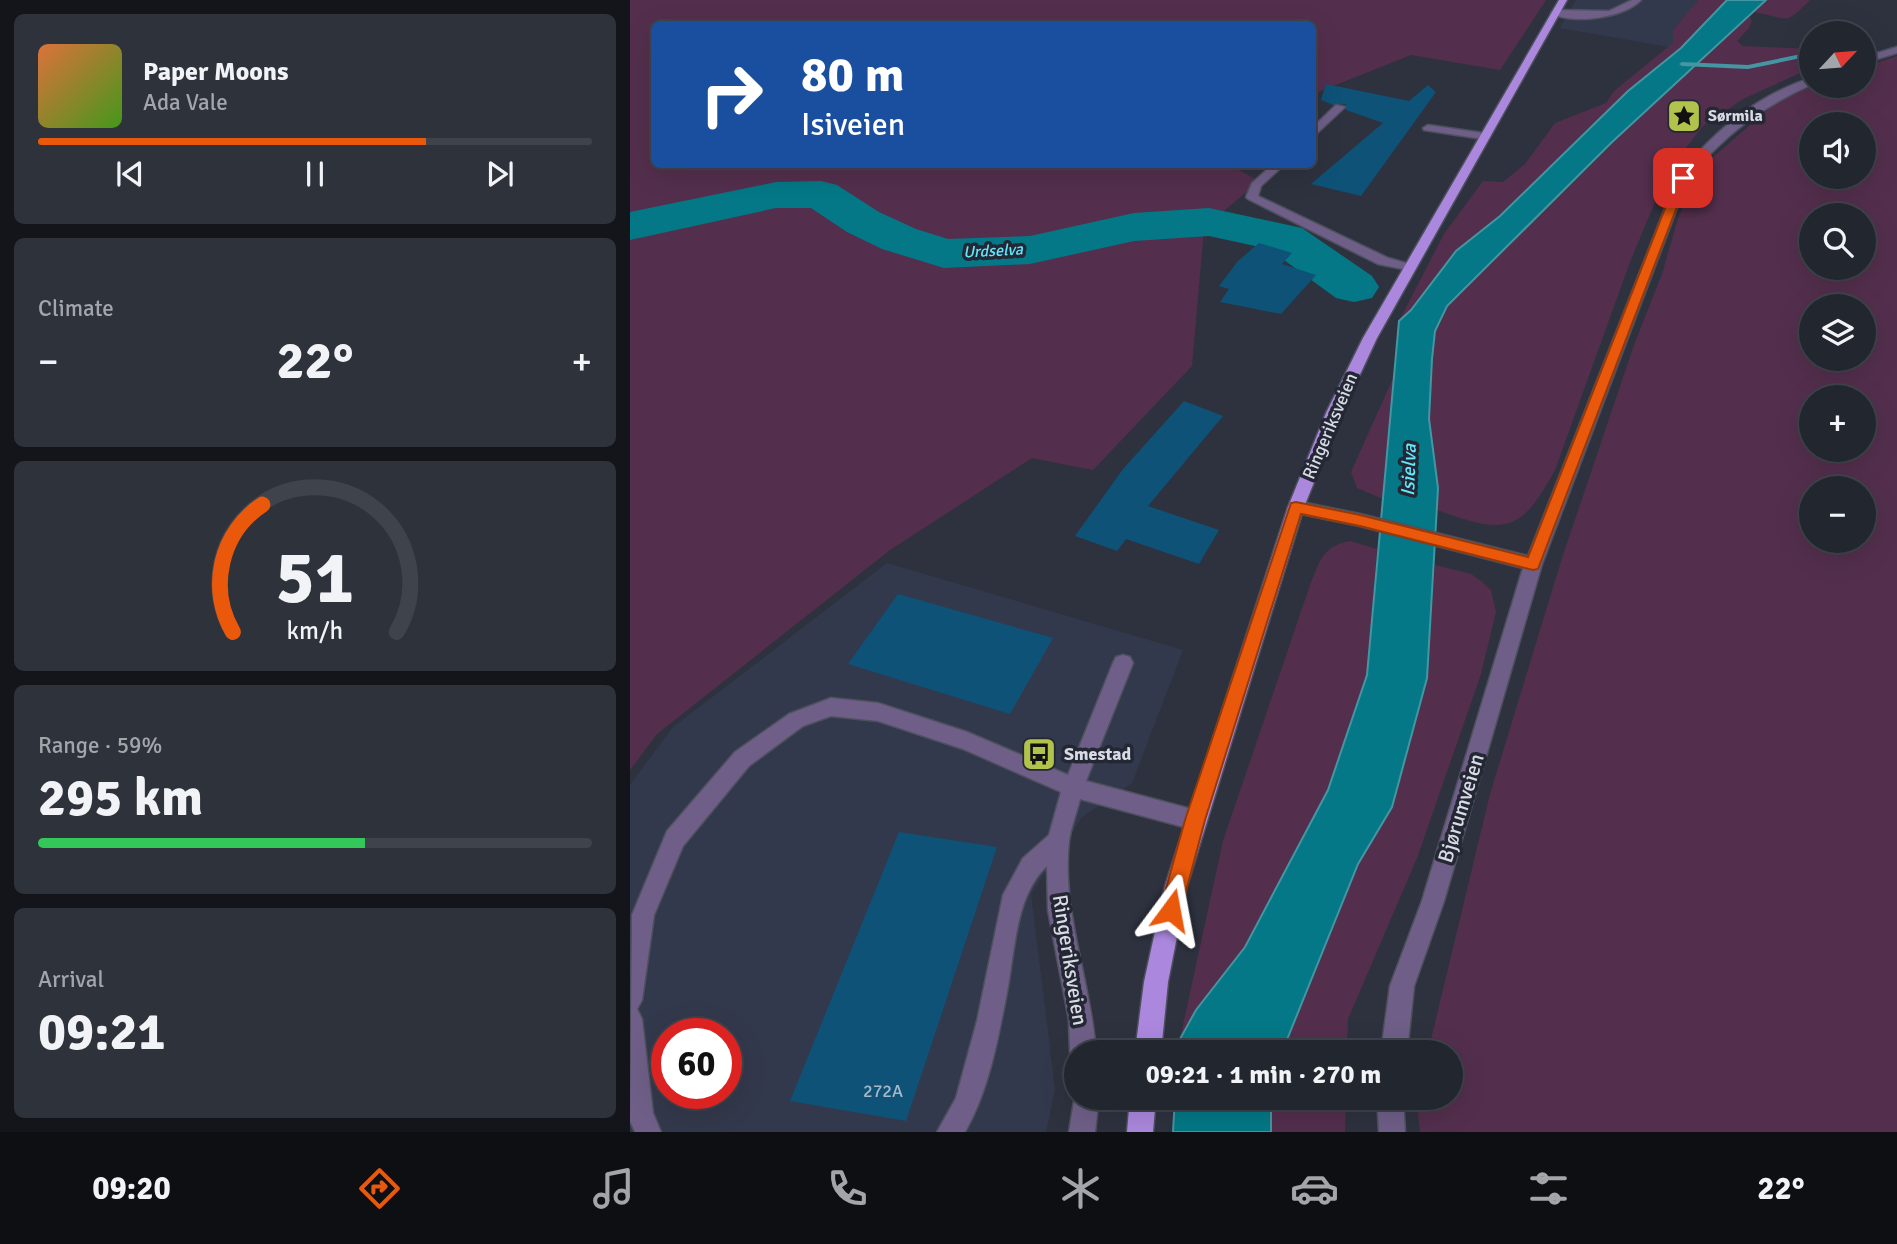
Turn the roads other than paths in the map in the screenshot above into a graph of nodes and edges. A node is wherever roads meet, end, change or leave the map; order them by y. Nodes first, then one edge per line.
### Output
1 (1637, 0) edge
2 (1559, 6) edge
3 (1897, 50) edge
4 (1876, 56) edge
5 (1799, 85) edge
6 (1340, 107) dead end
7 (1429, 128) dead end
8 (1316, 131) edge
9 (1483, 136) junction
10 (1275, 168) edge
11 (1408, 268) junction
12 (1296, 507) junction
13 (1533, 564) junction
14 (1123, 663) dead end
15 (1073, 787) junction
16 (1195, 820) junction
17 (1058, 841) junction
18 (630, 1000) edge
19 (630, 1019) edge
20 (1082, 1040) edge
21 (1149, 1040) edge
22 (1395, 1040) edge
23 (1085, 1110) edge
24 (1142, 1110) edge
25 (1390, 1110) edge
26 (648, 1132) edge
27 (950, 1132) edge
28 (1082, 1132) edge
29 (1140, 1132) edge
30 (1391, 1132) edge

1 - 2 street
2 - 9 main road, Ringeriksveien
3 - 4 street
5 - 13 street, Bjørumveien
6 - 8 street
7 - 9 street
9 - 11 main road, Ringeriksveien
10 - 11 street
11 - 12 main road, Ringeriksveien
12 - 13 street
12 - 16 main road, Ringeriksveien
13 - 22 street, Bjørumveien
14 - 15 street, Ringeriksveien
15 - 16 street
15 - 17 street, Ringeriksveien
15 - 18 street
16 - 21 main road, Ringeriksveien
17 - 20 street, Ringeriksveien
17 - 27 street
19 - 26 street
23 - 28 street
24 - 29 main road
25 - 30 street

